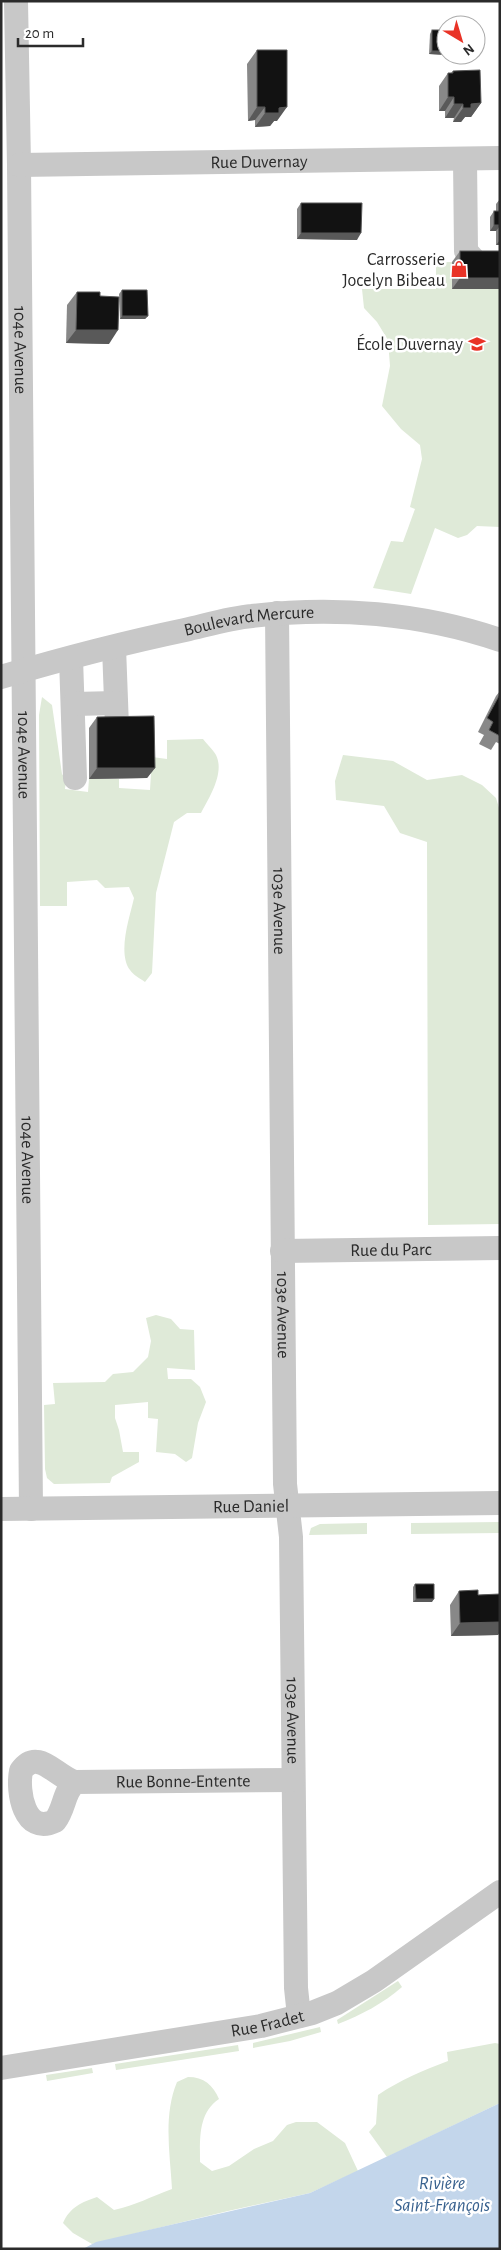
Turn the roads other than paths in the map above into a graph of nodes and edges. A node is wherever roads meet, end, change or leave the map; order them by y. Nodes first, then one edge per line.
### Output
1 (16, 1) edge
2 (500, 158) edge
3 (465, 159) junction
4 (19, 165) junction
5 (476, 262) edge
6 (277, 614) junction
7 (500, 640) edge
8 (114, 646) junction
9 (71, 658) junction
10 (12, 674) edge
11 (116, 703) junction
12 (74, 704) junction
13 (117, 728) edge
14 (75, 778) dead end
15 (500, 1248) edge
16 (282, 1251) junction
17 (500, 1503) edge
18 (287, 1505) junction
19 (1, 1508) edge
20 (31, 1509) junction
21 (293, 1780) junction
22 (75, 1782) dead end
23 (500, 1892) edge
24 (300, 2016) junction
25 (1, 2068) edge

1 - 4 street, 104e Avenue
2 - 3 street, Rue Duvernay
3 - 4 street, Rue Duvernay
3 - 5 street
4 - 10 street, 104e Avenue
6 - 7 street, Boulevard Mercure
6 - 8 street, Boulevard Mercure
6 - 16 street, 103e Avenue
8 - 9 street, Boulevard Mercure
8 - 11 street
9 - 10 street, Boulevard Mercure
9 - 12 street
10 - 20 street, 104e Avenue
11 - 12 street
11 - 13 street
12 - 14 street
15 - 16 street, Rue du Parc
16 - 18 street, 103e Avenue
17 - 18 street, Rue Daniel
18 - 20 street, Rue Daniel
18 - 21 street, 103e Avenue
19 - 20 street, Rue Daniel
21 - 22 street, Rue Bonne-Entente
21 - 24 street, 103e Avenue
23 - 24 street, Rue Fradet
24 - 25 street, Rue Fradet

